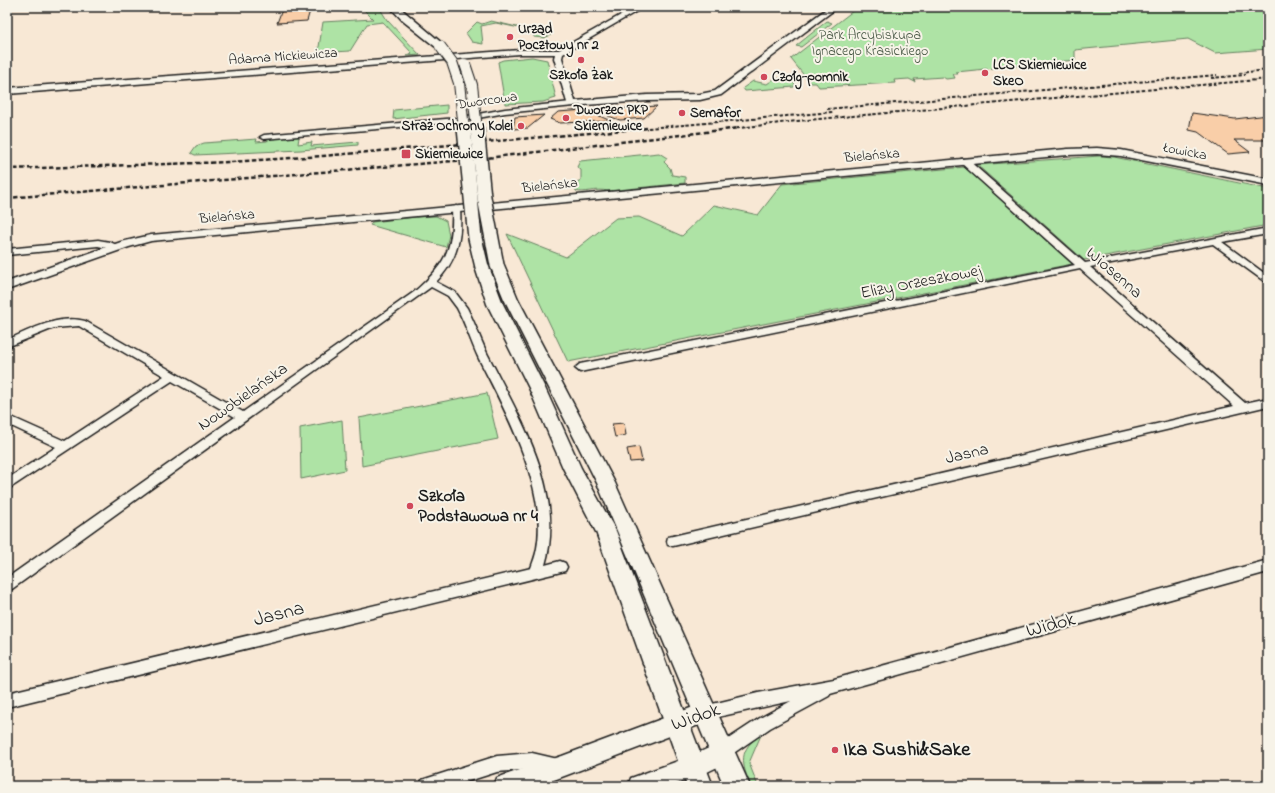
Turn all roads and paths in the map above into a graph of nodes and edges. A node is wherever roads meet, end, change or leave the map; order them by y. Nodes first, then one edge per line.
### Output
1 (394, 7) edge
2 (406, 7) edge
3 (640, 7) edge
4 (834, 7) edge
5 (410, 18) junction
6 (560, 52) junction
7 (7, 91) edge
8 (571, 104) junction
9 (264, 137) dead end
10 (1097, 151) joint
11 (964, 161) junction
12 (1268, 182) edge
13 (456, 209) junction
14 (1268, 231) edge
15 (1215, 241) junction
16 (116, 247) junction
17 (7, 252) edge
18 (490, 266) junction
19 (1082, 266) junction
20 (1268, 281) edge
21 (430, 283) junction
22 (7, 286) edge
23 (7, 344) edge
24 (580, 368) dead end
25 (171, 376) junction
26 (1268, 402) edge
27 (1244, 408) junction
28 (243, 417) junction
29 (7, 419) edge
30 (65, 446) junction
31 (7, 485) edge
32 (673, 541) dead end
33 (1268, 566) edge
34 (560, 567) dead end
35 (536, 573) junction
36 (7, 585) edge
37 (834, 686) junction
38 (7, 700) edge
39 (704, 713) junction
40 (678, 724) junction
41 (722, 753) junction
42 (562, 767) junction
43 (696, 776) edge
44 (428, 786) edge
45 (505, 786) edge
46 (639, 786) edge
47 (737, 786) edge

1 - 5 main road
2 - 5 main road
3 - 6 street
4 - 8 street, Dworcowa
5 - 18 main road, bridge
6 - 7 street, Adama Mickiewicza
6 - 8 street
8 - 9 street, Dworcowa
10 - 11 street, Bielańska
10 - 12 street, Łowicka
11 - 13 street, Bielańska
11 - 19 street, Wiosenna
13 - 16 street, Bielańska
13 - 21 street, Nowobielańska
14 - 15 street, Elizy Orzeszkowej
15 - 19 street, Elizy Orzeszkowej
15 - 20 street
16 - 17 street, Bielańska
16 - 22 street
18 - 39 main road
18 - 40 main road
19 - 24 street, Elizy Orzeszkowej
19 - 27 street, Wiosenna
21 - 28 street, Nowobielańska
21 - 35 street
23 - 25 street
25 - 28 street
25 - 30 street
26 - 27 street, Jasna
27 - 32 street, Jasna
28 - 36 street, Nowobielańska
29 - 30 street
30 - 31 street
33 - 37 street, Widok
34 - 35 street, Jasna
35 - 38 street, Jasna
37 - 39 street, Widok
37 - 41 street, Widok
39 - 40 main road, Widok
39 - 41 main road
40 - 42 main road, Widok
40 - 43 main road
41 - 43 main road, Widok
41 - 47 main road
42 - 44 street
42 - 45 main road, Widok
43 - 46 main road, Widok

